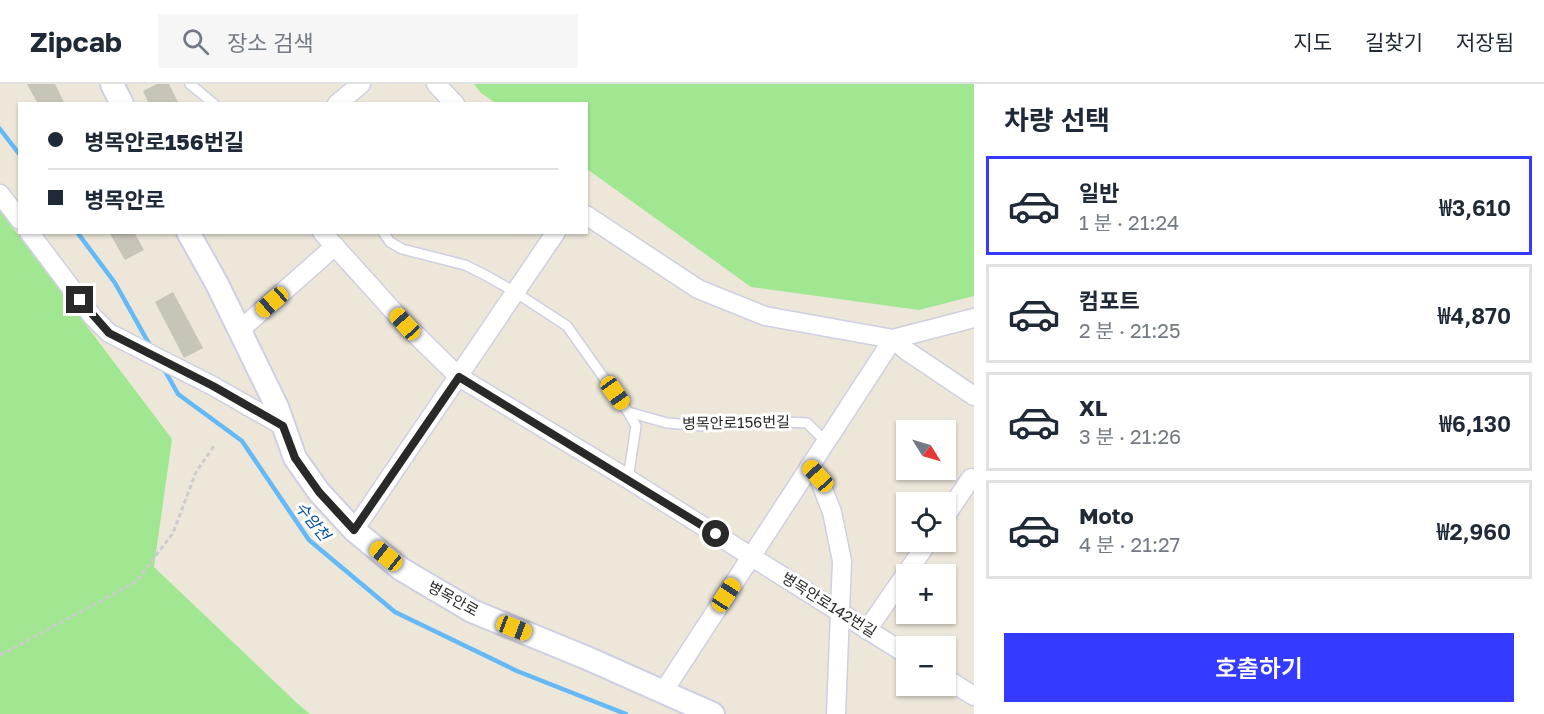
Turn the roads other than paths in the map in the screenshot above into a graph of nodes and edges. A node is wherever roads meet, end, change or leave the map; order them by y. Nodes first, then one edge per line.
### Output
1 (112, 84) edge
2 (190, 84) edge
3 (361, 84) edge
4 (436, 84) edge
5 (121, 102) edge
6 (212, 102) edge
7 (339, 102) edge
8 (453, 102) edge
9 (0, 194) edge
10 (588, 216) edge
11 (18, 217) edge
12 (31, 234) edge
13 (189, 234) edge
14 (324, 234) edge
15 (384, 234) edge
16 (555, 234) edge
17 (335, 246) junction
18 (515, 292) junction
19 (974, 318) edge
20 (240, 330) junction
21 (893, 339) junction
22 (459, 377) junction
23 (974, 396) edge
24 (628, 412) junction
25 (283, 426) junction
26 (826, 442) junction
27 (809, 467) junction
28 (971, 478) dead end
29 (628, 479) junction
30 (956, 500) edge
31 (354, 530) junction
32 (921, 552) edge
33 (751, 556) junction
34 (841, 612) junction
35 (867, 630) junction
36 (896, 648) edge
37 (956, 685) edge
38 (663, 692) junction
39 (974, 696) edge
40 (713, 714) edge
41 (836, 714) edge

1 - 5 street
2 - 6 lane
3 - 7 street
4 - 8 street
9 - 11 street
10 - 21 street
12 - 25 street
13 - 20 street, 병목안로
14 - 17 street
15 - 18 lane
16 - 18 street
17 - 20 street
17 - 22 street
18 - 22 street
18 - 24 lane
19 - 21 street
20 - 25 street, 병목안로
21 - 23 street
21 - 26 street
22 - 29 street
22 - 31 street
24 - 26 lane, 병목안로156번길
24 - 29 lane
25 - 31 street, 병목안로
26 - 27 street
27 - 33 street
27 - 34 street
28 - 30 street
29 - 33 street
31 - 38 street, 병목안로
32 - 35 street
33 - 34 street, 병목안로142번길
33 - 38 street
34 - 35 street, 병목안로142번길
34 - 41 street
35 - 36 street, 병목안로142번길
37 - 39 street
38 - 40 street, 병목안로

